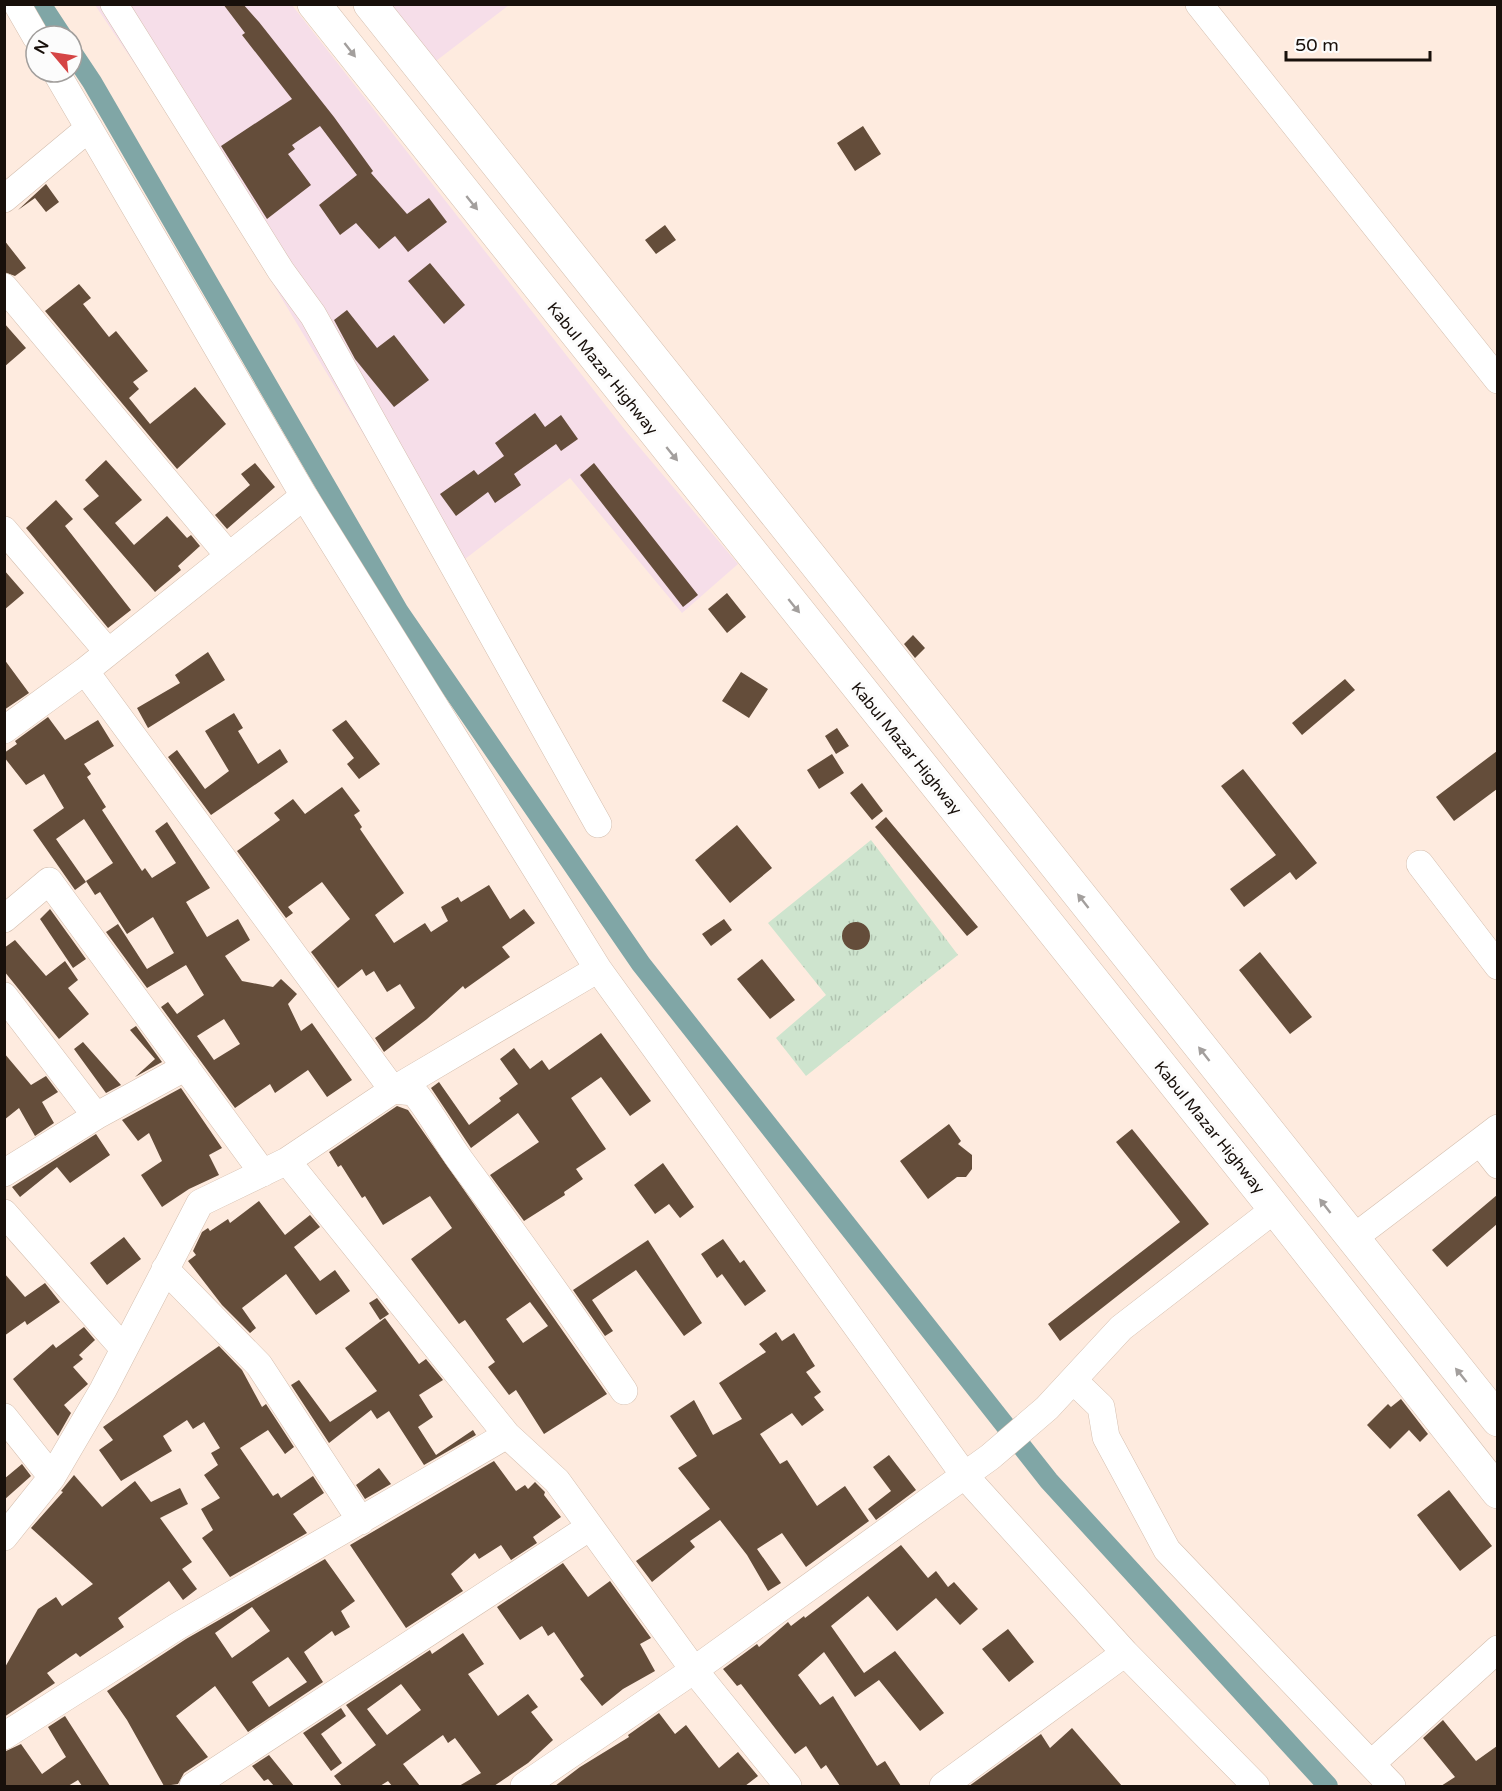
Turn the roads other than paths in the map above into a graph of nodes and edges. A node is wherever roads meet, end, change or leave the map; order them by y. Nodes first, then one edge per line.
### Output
1 (17, 4) edge
2 (114, 4) edge
3 (314, 4) edge
4 (370, 4) edge
5 (1199, 4) edge
6 (29, 24) edge
7 (63, 84) edge
8 (88, 128) junction
9 (4, 199) edge
10 (4, 287) edge
11 (1497, 380) edge
12 (304, 496) junction
13 (4, 530) edge
14 (229, 556) junction
15 (108, 652) junction
16 (85, 671) junction
17 (4, 730) edge
18 (598, 824) dead end
19 (1420, 864) dead end
20 (4, 919) edge
21 (1497, 966) edge
22 (598, 969) junction
23 (4, 996) edge
24 (186, 1067) junction
25 (393, 1090) junction
26 (96, 1116) junction
27 (1489, 1135) edge
28 (287, 1161) junction
29 (1497, 1165) edge
30 (4, 1173) edge
31 (263, 1173) junction
32 (1275, 1209) junction
33 (4, 1213) edge
34 (1352, 1239) junction
35 (165, 1269) junction
36 (124, 1349) junction
37 (1073, 1380) junction
38 (624, 1391) dead end
39 (4, 1417) edge
40 (1497, 1420) edge
41 (507, 1435) junction
42 (965, 1476) junction
43 (52, 1477) junction
44 (1497, 1492) edge
45 (361, 1521) junction
46 (590, 1527) junction
47 (4, 1537) edge
48 (1497, 1649) edge
49 (1125, 1653) junction
50 (694, 1670) junction
51 (4, 1736) edge
52 (1371, 1764) junction
53 (193, 1786) edge
54 (524, 1786) edge
55 (788, 1786) edge
56 (943, 1786) edge
57 (1256, 1786) edge
58 (1392, 1786) edge

1 - 6 street
2 - 18 street
3 -> 32 highway, Kabul Mazar Highway
34 -> 4 highway
5 - 11 street
7 - 8 street
8 - 9 street
8 - 12 street
10 - 14 street
12 - 14 street
12 - 22 street
13 - 15 street
14 - 15 street
15 - 16 street
16 - 17 street
16 - 25 street
19 - 21 street
20 - 24 street
22 - 25 street
22 - 42 street
23 - 26 street
24 - 26 street
24 - 31 street
25 - 28 street
25 - 38 street
26 - 30 street
27 - 29 street
27 - 34 street
28 - 31 street
28 - 41 street
31 - 35 street
32 - 37 street
32 - 44 highway, Kabul Mazar Highway
33 - 36 street
40 -> 34 highway
35 - 36 street
35 - 45 street
36 - 43 street
37 - 42 street
37 - 52 street
39 - 43 street
41 - 45 street
41 - 46 street
42 - 49 street
42 - 50 street
43 - 47 street
45 - 51 street
46 - 50 street
46 - 53 street
48 - 52 street
49 - 56 street
49 - 57 street
50 - 54 street
50 - 55 street
52 - 58 street

